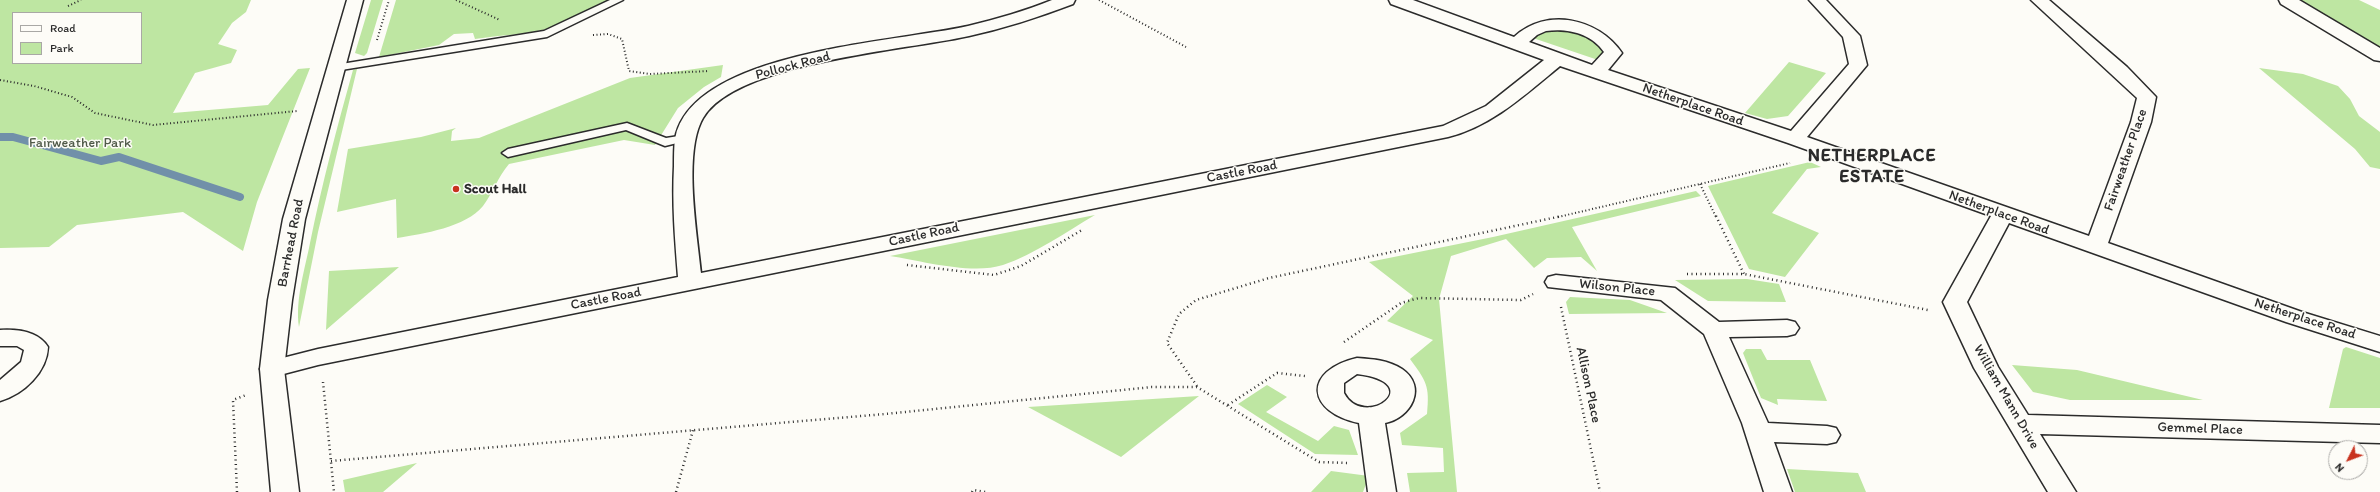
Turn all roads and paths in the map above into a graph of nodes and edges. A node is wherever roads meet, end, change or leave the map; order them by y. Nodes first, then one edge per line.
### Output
1 (80, 0) edge
2 (355, 0) edge
3 (389, 0) edge
4 (456, 0) edge
5 (618, 0) edge
6 (1067, 0) edge
7 (1099, 0) edge
8 (1398, 0) edge
9 (1817, 0) edge
10 (2039, 0) edge
11 (2287, 0) edge
12 (68, 6) dead end
13 (545, 34) junction
14 (1516, 44) junction
15 (1186, 46) dead end
16 (2380, 56) edge
17 (1557, 59) junction
18 (371, 62) junction
19 (335, 68) junction
20 (1596, 72) junction
21 (749, 77) junction
22 (0, 80) edge
23 (324, 108) junction
24 (685, 138) junction
25 (1795, 139) junction
26 (508, 152) dead end
27 (1834, 153) junction
28 (1700, 184) junction
29 (2003, 215) junction
30 (1089, 226) dead end
31 (2096, 247) junction
32 (903, 264) dead end
33 (1744, 274) junction
34 (690, 282) junction
35 (1556, 282) junction
36 (1654, 291) junction
37 (1962, 316) junction
38 (1787, 328) dead end
39 (1714, 330) junction
40 (0, 338) edge
41 (2380, 344) edge
42 (272, 369) junction
43 (1340, 373) junction
44 (1197, 387) junction
45 (0, 392) edge
46 (1228, 405) junction
47 (1371, 417) junction
48 (2021, 424) junction
49 (693, 430) junction
50 (1759, 432) junction
51 (2380, 434) edge
52 (1827, 435) dead end
53 (331, 461) dead end
54 (1376, 464) junction
55 (285, 492) edge
56 (676, 492) edge
57 (972, 492) edge
58 (986, 492) edge
59 (1382, 492) edge
60 (1600, 492) edge
61 (1778, 492) edge
62 (2062, 492) edge

1 - 12 path
2 - 19 street, Barrhead Road
3 - 18 path
4 - 13 path
5 - 13 lane
6 - 21 street, Pollock Road
7 - 15 path
8 - 14 street, Netherplace Road
9 - 25 street
10 - 31 street, Fairweather Place
11 - 16 street
13 - 18 lane
13 - 21 path
14 - 17 street, Netherplace Road
14 - 20 street
17 - 20 street, Netherplace Road
17 - 34 street, Castle Road
18 - 19 lane
19 - 23 street, Barrhead Road
20 - 25 street, Netherplace Road
21 - 24 street, Pollock Road
22 - 23 path
23 - 42 street, Barrhead Road
24 - 26 lane
24 - 34 street, Pollock Road
25 - 27 street, Netherplace Road
27 - 28 path
27 - 29 street, Netherplace Road
28 - 33 path
28 - 44 path
29 - 31 street, Netherplace Road
29 - 37 street, William Mann Drive
30 - 32 path
31 - 41 street, Netherplace Road
33 - 36 path
33 - 37 path
34 - 42 street, Castle Road
35 - 36 street, Wilson Place
35 - 43 path
35 - 60 path, Allison Place
36 - 39 street, Wilson Place
37 - 48 street, William Mann Drive
38 - 39 street
39 - 50 street, Wilson Place
40 - 45 street
42 - 55 street, Barrhead Road
43 - 46 path
43 - 47 street
43 - 47 street
44 - 46 path
44 - 49 path
46 - 54 path
47 - 54 street
48 - 51 street, Gemmel Place
48 - 62 street, William Mann Drive
49 - 53 path
49 - 56 path
50 - 52 street
50 - 61 street, Wilson Place
54 - 59 street
57 - 58 path

